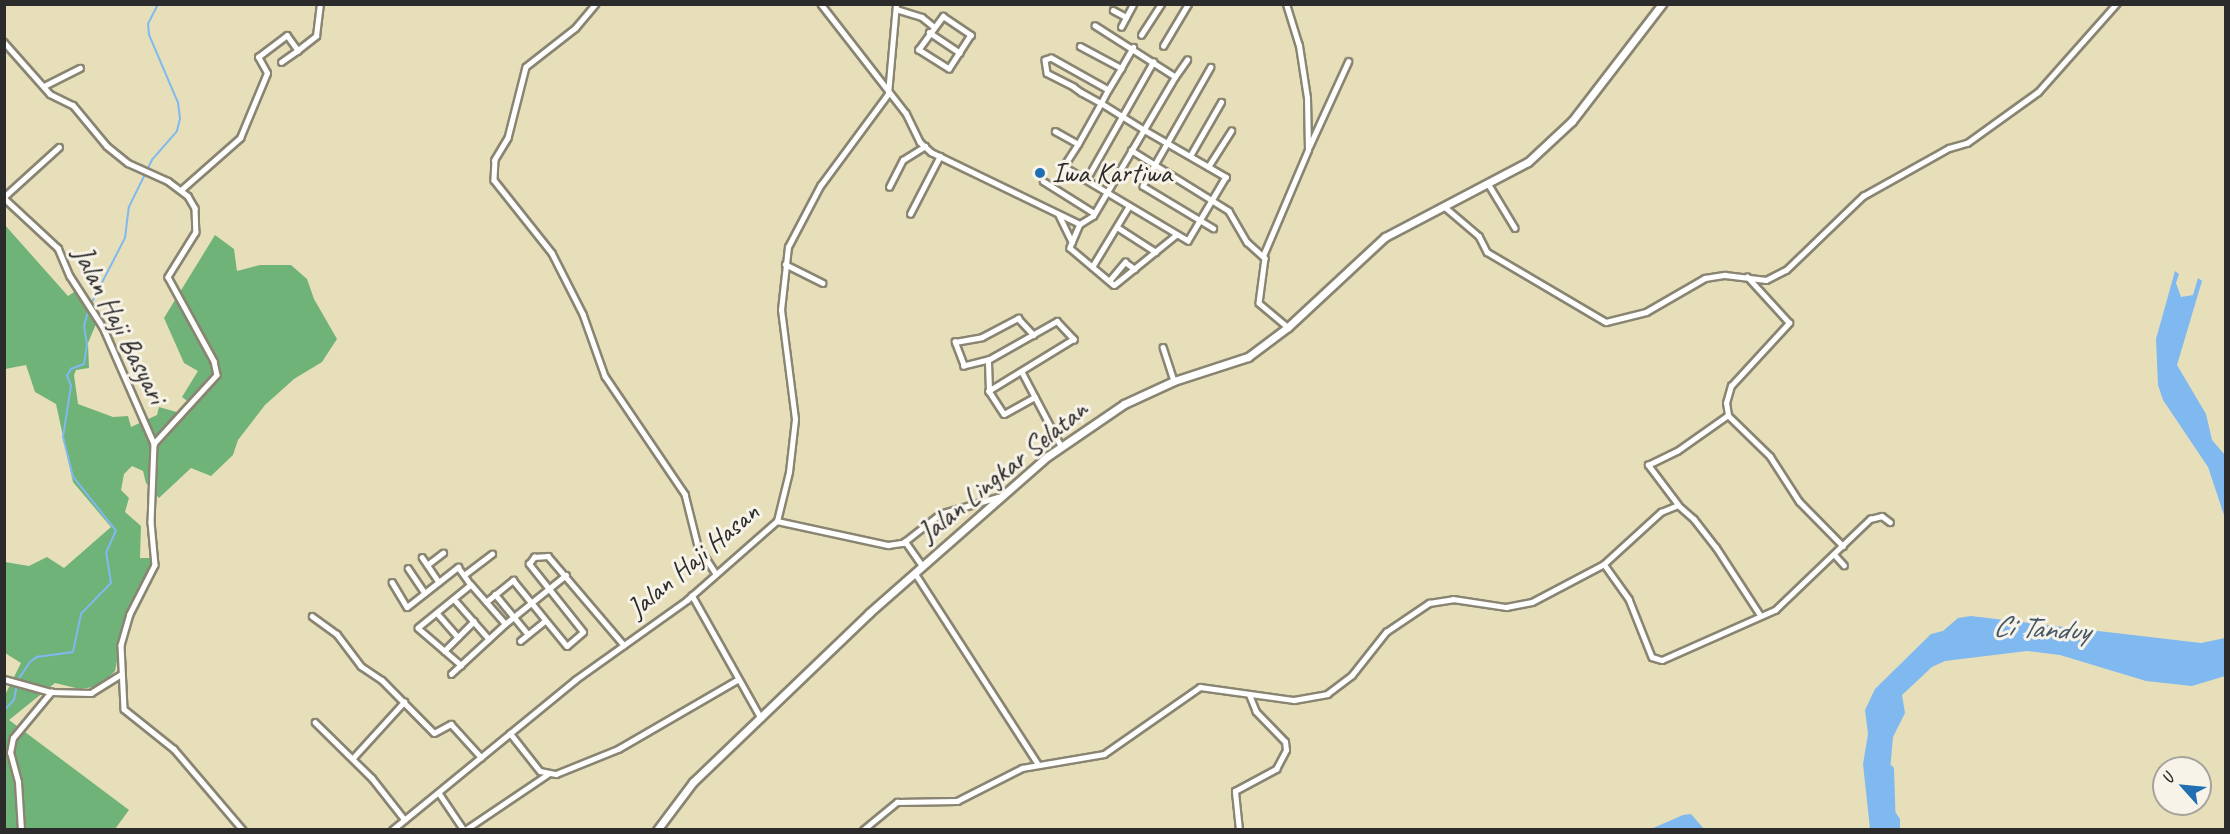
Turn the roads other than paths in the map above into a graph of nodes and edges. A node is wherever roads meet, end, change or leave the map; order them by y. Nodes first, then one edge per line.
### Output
1 (320, 4) edge
2 (596, 4) edge
3 (821, 4) edge
4 (1133, 4) edge
5 (1161, 4) edge
6 (1188, 4) edge
7 (1286, 4) edge
8 (1662, 4) edge
9 (2115, 4) edge
10 (896, 7) edge
11 (1113, 10) dead end
12 (1126, 17) junction
13 (933, 26) junction
14 (1095, 26) dead end
15 (1121, 27) dead end
16 (929, 32) junction
17 (1141, 35) dead end
18 (4, 42) edge
19 (1080, 46) dead end
20 (1163, 46) dead end
21 (1133, 47) junction
22 (298, 50) junction
23 (960, 53) junction
24 (1187, 60) dead end
25 (281, 62) dead end
26 (1153, 62) junction
27 (1348, 62) dead end
28 (1212, 67) dead end
29 (80, 68) dead end
30 (1121, 68) junction
31 (1175, 77) junction
32 (1088, 79) junction
33 (44, 86) junction
34 (1108, 90) junction
35 (1081, 92) junction
36 (888, 94) junction
37 (1221, 102) dead end
38 (1101, 103) junction
39 (1122, 116) junction
40 (1143, 129) junction
41 (1055, 131) dead end
42 (1231, 131) dead end
43 (1168, 143) junction
44 (1078, 144) junction
45 (925, 146) junction
46 (59, 147) dead end
47 (1131, 150) junction
48 (1308, 150) junction
49 (940, 156) junction
50 (1190, 156) junction
51 (1155, 165) junction
52 (1208, 167) junction
53 (1086, 180) junction
54 (1043, 181) dead end
55 (1489, 185) junction
56 (889, 187) dead end
57 (181, 190) junction
58 (1106, 192) junction
59 (4, 198) edge
60 (1212, 200) junction
61 (1130, 207) junction
62 (1446, 208) junction
63 (1094, 213) junction
64 (910, 214) dead end
65 (1059, 216) junction
66 (1200, 220) junction
67 (1080, 224) junction
68 (1117, 227) junction
69 (1213, 228) dead end
70 (1515, 228) dead end
71 (1176, 235) junction
72 (1072, 242) junction
73 (1156, 252) junction
74 (1263, 256) junction
75 (785, 264) junction
76 (1092, 267) junction
77 (1135, 269) junction
78 (1747, 277) junction
79 (1109, 281) junction
80 (824, 283) dead end
81 (1288, 327) junction
82 (1034, 335) junction
83 (1163, 347) dead end
84 (988, 360) junction
85 (1022, 372) junction
86 (1174, 381) junction
87 (989, 391) junction
88 (1035, 397) junction
89 (1728, 415) junction
90 (154, 444) junction
91 (1060, 446) junction
92 (998, 497) junction
93 (1678, 505) junction
94 (777, 521) junction
95 (1890, 522) dead end
96 (905, 541) junction
97 (1843, 546) junction
98 (443, 553) dead end
99 (492, 554) dead end
100 (1834, 554) junction
101 (422, 557) dead end
102 (1604, 564) junction
103 (428, 565) junction
104 (922, 565) junction
105 (1844, 566) dead end
106 (408, 568) dead end
107 (915, 573) junction
108 (716, 574) junction
109 (464, 575) junction
110 (566, 575) junction
111 (392, 582) dead end
112 (439, 582) junction
113 (471, 585) junction
114 (549, 588) junction
115 (425, 593) junction
116 (495, 594) junction
117 (692, 595) junction
118 (454, 599) junction
119 (486, 602) junction
120 (531, 603) junction
121 (437, 613) junction
122 (312, 616) dead end
123 (1761, 616) junction
124 (513, 617) junction
125 (474, 621) junction
126 (545, 621) junction
127 (505, 624) junction
128 (528, 634) junction
129 (458, 637) junction
130 (489, 639) junction
131 (520, 641) dead end
132 (624, 645) junction
133 (444, 651) junction
134 (461, 665) junction
135 (451, 674) dead end
136 (120, 675) junction
137 (4, 679) edge
138 (736, 680) junction
139 (51, 692) junction
140 (1249, 695) junction
141 (404, 702) junction
142 (761, 718) junction
143 (315, 722) dead end
144 (510, 733) junction
145 (481, 757) junction
146 (353, 758) junction
147 (1038, 764) junction
148 (548, 774) junction
149 (439, 792) junction
150 (405, 820) junction
151 (21, 830) edge
152 (243, 830) edge
153 (392, 830) edge
154 (464, 830) edge
155 (657, 830) edge
156 (863, 830) edge
157 (1239, 830) edge

1 - 22 street
2 - 108 street
3 - 36 street
4 - 12 street
5 - 17 street
6 - 20 street
7 - 48 street
8 - 55 street, Jalan Lingkar Selatan
9 - 78 street
10 - 13 street
10 - 36 street
11 - 12 street
12 - 15 street
13 - 16 street
13 - 23 street
14 - 21 street
16 - 23 street
16 - 23 street
18 - 33 street
19 - 30 street
21 - 26 street
21 - 30 street
22 - 25 street
22 - 57 street
24 - 31 street
26 - 31 street
26 - 39 street
27 - 48 street
28 - 43 street
29 - 33 street
30 - 34 street
31 - 40 street
32 - 34 street
32 - 35 street
32 - 35 street
33 - 57 street
34 - 38 street
35 - 38 street
36 - 45 street
36 - 75 street, Jalan Haji Hasan
37 - 50 street
38 - 39 street
38 - 44 street
39 - 40 street
39 - 53 street
40 - 43 street
40 - 47 street
41 - 44 street
42 - 52 street
43 - 50 street
43 - 51 street
44 - 53 street
45 - 49 street
45 - 56 street
46 - 59 street
47 - 51 street
47 - 58 street
48 - 74 street
49 - 64 street
49 - 65 street
50 - 52 street
51 - 60 street
51 - 66 street
52 - 60 street
53 - 58 street
54 - 63 street
55 - 62 street, Jalan Lingkar Selatan
55 - 70 street
57 - 90 street
58 - 61 street
58 - 63 street
59 - 90 street, Jalan Haji Basyari
60 - 66 street
60 - 74 street
61 - 68 street
61 - 71 street
62 - 78 street
62 - 81 street, Jalan Lingkar Selatan
63 - 67 street
65 - 67 street
65 - 72 street
66 - 69 street
66 - 71 street
67 - 72 street
68 - 73 street
68 - 76 street
71 - 73 street
72 - 76 street
73 - 77 street
74 - 81 street
75 - 80 street
75 - 94 street, Jalan Haji Hasan
76 - 79 street
77 - 79 street
77 - 79 street
78 - 89 street
81 - 86 street, Jalan Lingkar Selatan
82 - 84 street
82 - 84 street
82 - 85 street
83 - 86 street
84 - 87 street
85 - 87 street
85 - 88 street
86 - 91 street, Jalan Lingkar Selatan
87 - 88 street
88 - 91 street
89 - 93 street
89 - 97 street
90 - 136 street, Jalan Haji Basyari
91 - 92 street, Jalan Lingkar Selatan
92 - 96 street
92 - 104 street, Jalan Lingkar Selatan
93 - 102 street
93 - 123 street
94 - 96 street
94 - 108 street, Jalan Haji Hasan
95 - 97 street
96 - 104 street
97 - 100 street
98 - 103 street
99 - 109 street
100 - 105 street
100 - 123 street
101 - 103 street
102 - 123 street
102 - 140 street
103 - 112 street
104 - 107 street, Jalan Lingkar Selatan
106 - 115 street
107 - 142 street, Jalan Lingkar Selatan
107 - 147 street
108 - 117 street, Jalan Haji Hasan
109 - 112 street
109 - 113 street
110 - 114 street
110 - 114 street
110 - 132 street
111 - 115 street
112 - 115 street
113 - 118 street
113 - 119 street
114 - 120 street
114 - 126 street
116 - 119 street
116 - 120 street
116 - 124 street
117 - 132 street, Jalan Haji Hasan
117 - 138 street
118 - 121 street
118 - 125 street
119 - 127 street
120 - 124 street
120 - 126 street
121 - 129 street
121 - 133 street
122 - 141 street
124 - 127 street
124 - 128 street
125 - 129 street
125 - 130 street
126 - 128 street
127 - 130 street
128 - 131 street
129 - 133 street
130 - 134 street
132 - 144 street, Jalan Haji Hasan
133 - 134 street
134 - 135 street
136 - 139 street
136 - 152 street, Jalan Haji Basyari
137 - 139 street
138 - 142 street
138 - 148 street
139 - 151 street
140 - 147 street
140 - 157 street
141 - 145 street
141 - 146 street
142 - 155 street, Jalan Lingkar Selatan
143 - 146 street
144 - 145 street, Jalan Haji Hasan
144 - 148 street
145 - 149 street, Jalan Haji Hasan
146 - 150 street
147 - 156 street
148 - 154 street
149 - 150 street, Jalan Haji Hasan
149 - 154 street
150 - 153 street, Jalan Haji Hasan

